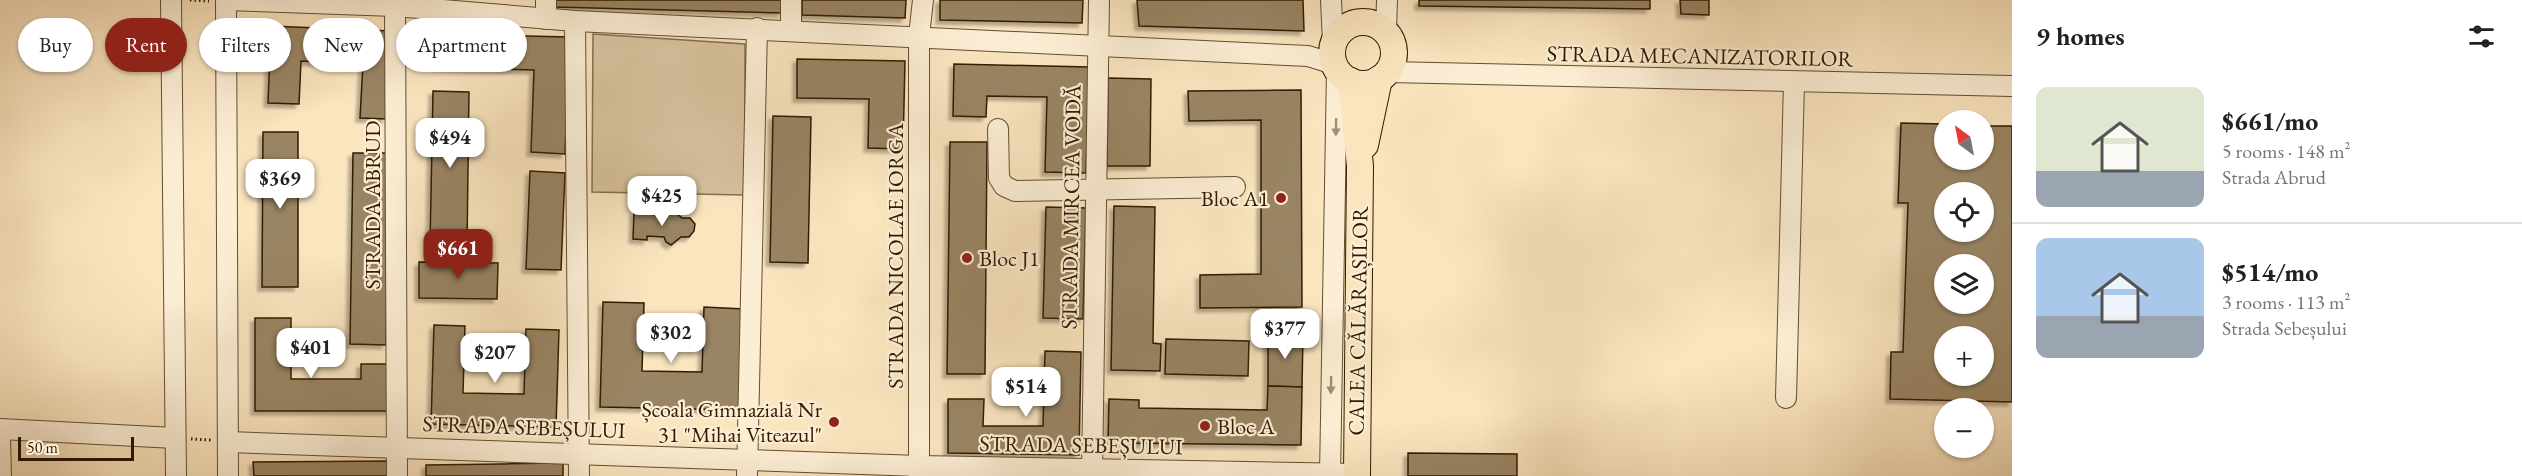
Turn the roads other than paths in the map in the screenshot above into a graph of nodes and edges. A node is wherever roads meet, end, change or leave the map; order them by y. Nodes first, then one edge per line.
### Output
1 (171, 0) edge
2 (226, 0) edge
3 (791, 0) edge
4 (923, 0) edge
5 (1099, 0) edge
6 (1331, 0) edge
7 (1354, 0) edge
8 (1365, 0) edge
9 (1387, 0) edge
10 (395, 6) junction
11 (546, 9) edge
12 (575, 21) junction
13 (757, 28) junction
14 (1382, 29) junction
15 (791, 30) junction
16 (919, 36) junction
17 (1097, 47) junction
18 (1339, 55) junction
19 (1383, 75) junction
20 (1794, 82) junction
21 (2012, 86) edge
22 (999, 129) dead end
23 (1360, 166) junction
24 (1235, 188) dead end
25 (1096, 189) junction
26 (1786, 398) dead end
27 (0, 429) edge
28 (0, 436) edge
29 (175, 438) junction
30 (228, 442) junction
31 (396, 447) junction
32 (579, 453) junction
33 (746, 468) edge
34 (919, 471) edge
35 (1091, 473) edge
36 (1330, 475) edge
37 (1357, 475) edge
38 (1, 476) edge
39 (176, 476) edge
40 (228, 476) edge
41 (397, 476) edge
42 (579, 476) edge

1 - 29 street
2 - 10 street
2 - 30 street
3 - 15 street
4 - 16 street, STRADA NICOLAE IORGA
5 - 17 street, STRADA MIRCEA VODĂ
6 - 18 street
7 - 18 main road, CALEA CĂLĂRAȘILOR
8 - 14 main road
9 - 14 street
10 - 11 street
10 - 31 street, STRADA ABRUD
11 - 12 street
12 - 13 street
12 - 32 street
13 - 15 street
13 - 33 street
14 - 18 main road
14 - 19 main road
15 - 16 street
16 - 17 street
16 - 34 street, STRADA NICOLAE IORGA
17 - 18 street
17 - 25 street, STRADA MIRCEA VODĂ
18 - 19 main road
18 - 23 main road, CALEA CĂLĂRAȘILOR
18 -> 36 street
19 - 20 street, STRADA MECANIZATORILOR
19 - 23 main road, CALEA CĂLĂRAȘILOR
20 - 21 street, STRADA MECANIZATORILOR
20 - 26 street
22 - 25 street
23 - 37 main road, CALEA CĂLĂRAȘILOR
24 - 25 street
25 - 35 street, STRADA MIRCEA VODĂ
27 - 29 street
28 - 38 street
29 - 39 street
30 - 31 street, STRADA SEBEȘULUI
30 - 40 street
31 - 32 street, STRADA SEBEȘULUI
31 - 41 street, STRADA ABRUD
32 - 33 street, STRADA SEBEȘULUI
32 - 42 street
33 - 34 street, STRADA SEBEȘULUI
34 - 35 street, STRADA SEBEȘULUI
35 - 36 street, STRADA SEBEȘULUI
36 - 37 street, STRADA SEBEȘULUI

